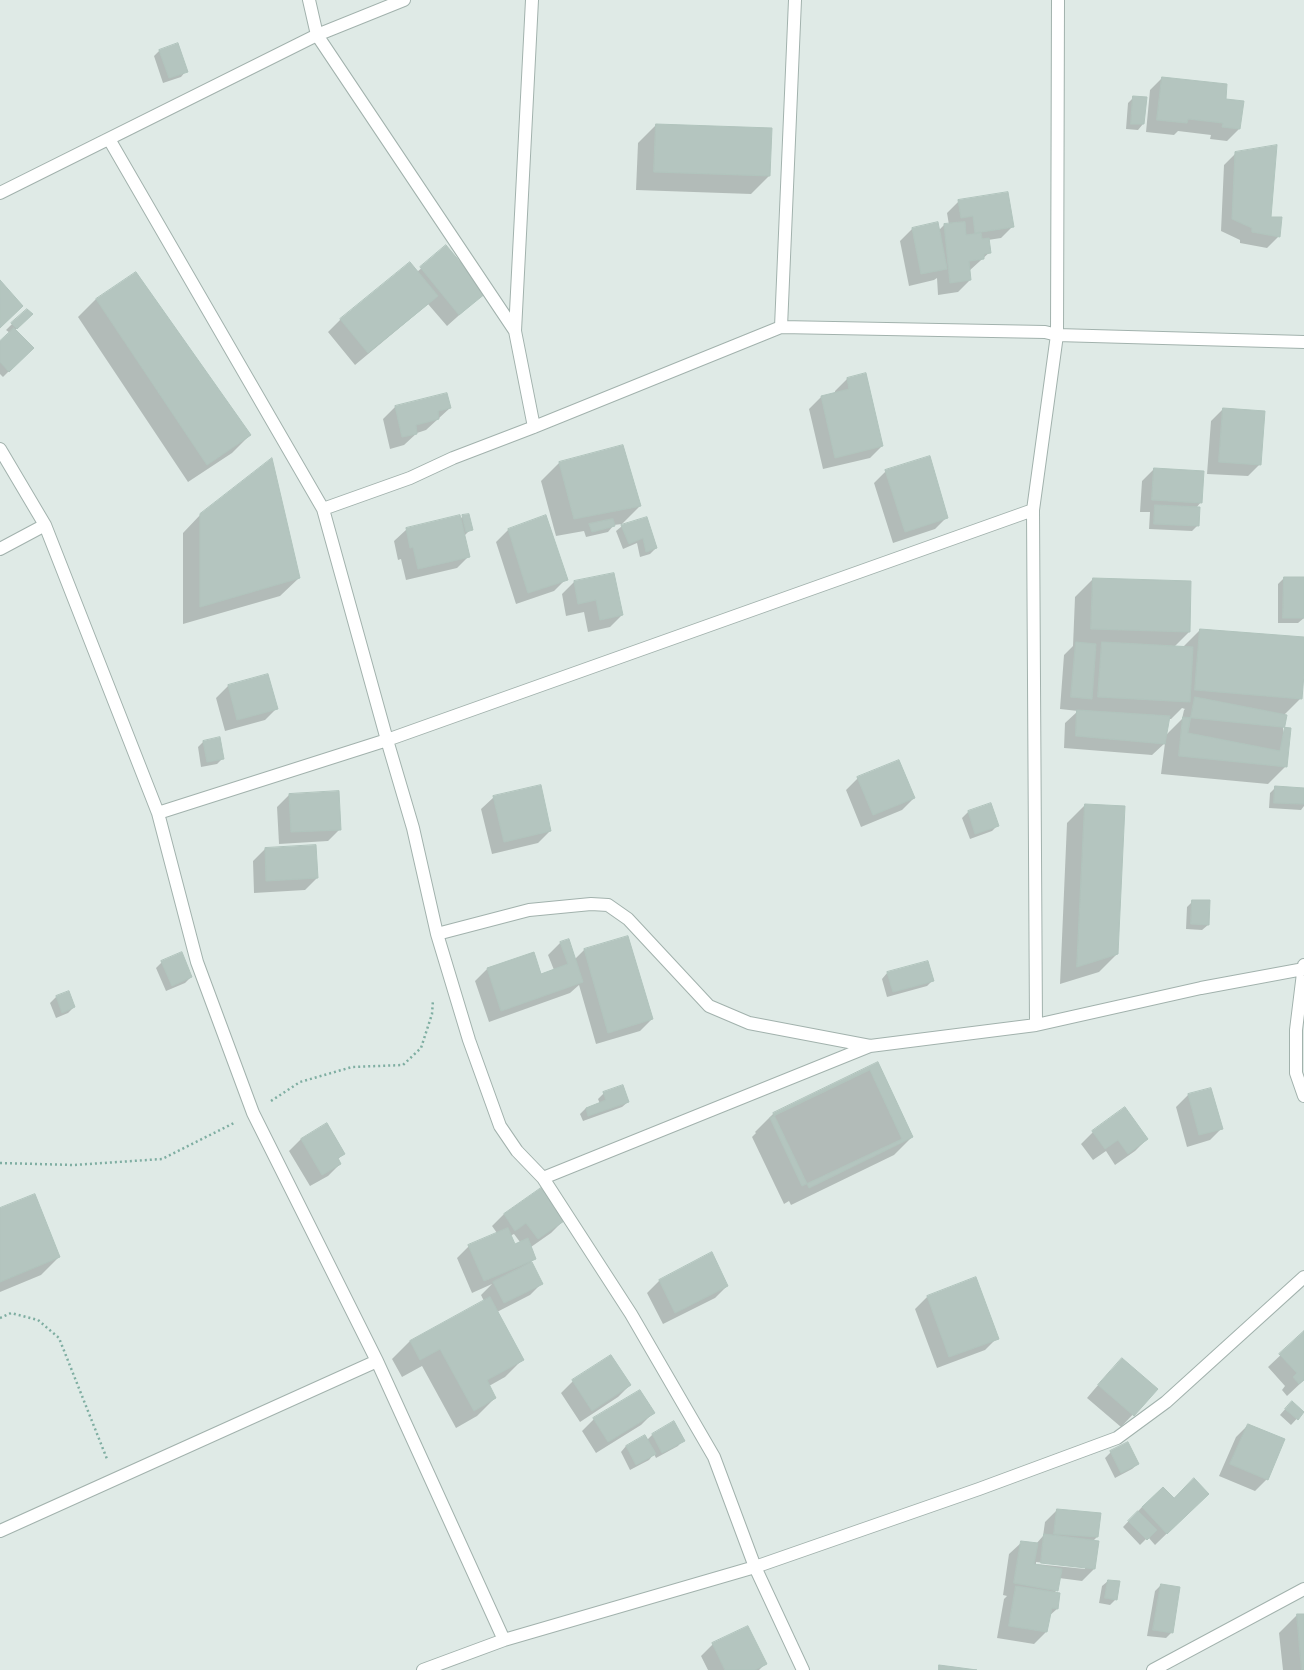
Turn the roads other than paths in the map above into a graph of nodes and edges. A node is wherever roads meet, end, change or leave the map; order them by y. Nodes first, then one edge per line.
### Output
1 (309, 0) edge
2 (404, 0) edge
3 (532, 0) edge
4 (794, 0) edge
5 (1058, 0) edge
6 (317, 35) junction
7 (109, 139) junction
8 (0, 193) edge
9 (781, 327) junction
10 (515, 331) junction
11 (1057, 334) junction
12 (1304, 342) edge
13 (534, 427) junction
14 (0, 449) edge
15 (323, 509) junction
16 (1033, 510) junction
17 (45, 525) junction
18 (0, 549) edge
19 (387, 740) junction
20 (158, 813) junction
21 (438, 934) junction
22 (1304, 965) edge
23 (1304, 969) edge
24 (1036, 1025) junction
25 (870, 1046) junction
26 (1304, 1096) edge
27 (543, 1178) junction
28 (1304, 1277) edge
29 (377, 1361) junction
30 (0, 1531) edge
31 (755, 1567) junction
32 (1304, 1589) edge
33 (504, 1640) junction
34 (423, 1670) edge
35 (803, 1670) edge
36 (1153, 1670) edge

1 - 6 street
2 - 6 street
3 - 10 street
4 - 9 street
5 - 11 street
6 - 7 street
6 - 10 street
7 - 8 street
7 - 15 street
9 - 11 street
9 - 13 street
10 - 13 street
11 - 12 street
11 - 16 street
13 - 15 street
14 - 17 street
15 - 19 street
16 - 19 street
16 - 24 street
17 - 18 street
17 - 20 street
19 - 20 street
19 - 21 street
20 - 29 street
21 - 25 street
21 - 27 street
22 - 23 street
23 - 24 street
23 - 26 street
24 - 25 street
25 - 27 street
27 - 31 street
28 - 31 street
29 - 30 street
29 - 33 street
31 - 33 street
31 - 35 street
32 - 36 street
33 - 34 street

